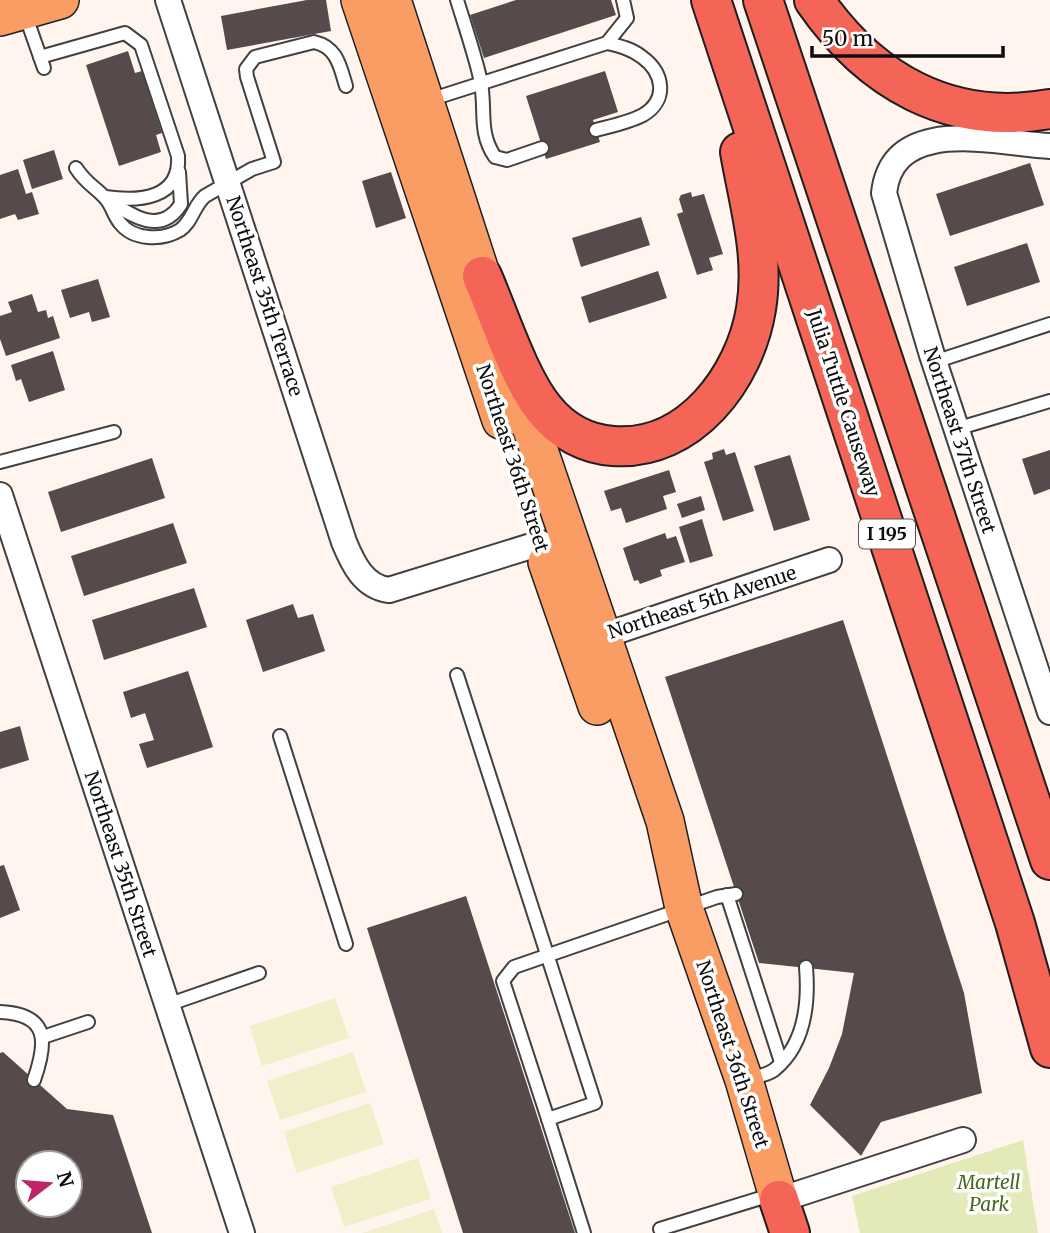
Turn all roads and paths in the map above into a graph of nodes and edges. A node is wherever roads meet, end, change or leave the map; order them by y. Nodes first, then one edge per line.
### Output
1 (60, 0) edge
2 (168, 0) edge
3 (360, 0) edge
4 (392, 0) edge
5 (457, 0) edge
6 (623, 0) edge
7 (763, 0) edge
8 (814, 0) edge
9 (715, 11) edge
10 (12, 14) edge
11 (607, 43) junction
12 (481, 82) junction
13 (346, 86) dead end
14 (425, 101) junction
15 (1050, 109) edge
16 (596, 130) dead end
17 (1050, 146) edge
18 (542, 148) dead end
19 (76, 168) dead end
20 (178, 168) junction
21 (228, 182) junction
22 (105, 197) junction
23 (482, 276) junction
24 (1050, 324) edge
25 (934, 362) junction
26 (1050, 401) edge
27 (956, 429) junction
28 (114, 432) dead end
29 (0, 462) edge
30 (0, 495) edge
31 (541, 543) junction
32 (829, 560) dead end
33 (587, 641) junction
34 (457, 675) dead end
35 (1050, 712) edge
36 (280, 736) dead end
37 (1050, 860) edge
38 (684, 908) junction
39 (346, 944) dead end
40 (546, 955) junction
41 (806, 967) dead end
42 (259, 974) dead end
43 (167, 1005) junction
44 (0, 1012) edge
45 (88, 1022) dead end
46 (43, 1037) junction
47 (1050, 1048) edge
48 (780, 1062) junction
49 (34, 1080) dead end
50 (744, 1080) junction
51 (548, 1119) junction
52 (962, 1140) dead end
53 (782, 1209) edge
54 (660, 1229) dead end
55 (242, 1233) edge
56 (584, 1233) edge

1 - 10 main road
2 - 21 street, Northeast 35th Terrace
3 - 31 main road, Northeast 36th Street
4 - 14 main road, Northeast 36th Street
5 - 12 lane
6 - 11 lane
7 - 37 highway, I 195
8 - 15 highway
9 - 23 highway
9 - 47 highway, Julia Tuttle Causeway / I 195
10 - 20 lane
11 - 12 lane
11 - 16 lane
12 - 14 lane
12 - 18 lane
13 - 21 lane
14 - 23 main road, Northeast 36th Street
17 - 25 street, Northeast 37th Street
19 - 22 lane
20 - 22 lane
20 - 22 lane
21 - 22 lane
21 - 31 street, Northeast 35th Terrace
23 - 33 main road, Northeast 36th Street
24 - 25 lane
25 - 27 street, Northeast 37th Street
26 - 27 lane
27 - 35 street, Northeast 37th Street
28 - 29 lane
30 - 43 street, Northeast 35th Street
31 - 33 main road, Northeast 36th Street
32 - 33 street, Northeast 5th Avenue
33 - 38 main road, Northeast 36th Street
34 - 40 lane
36 - 39 lane
38 - 40 lane
38 - 48 lane
38 - 50 main road, Northeast 36th Street
40 - 51 lane
40 - 51 lane
41 - 48 lane
42 - 43 lane
43 - 55 street, Northeast 35th Street
44 - 46 lane
45 - 46 lane
46 - 49 lane
48 - 50 lane
50 - 53 main road, Northeast 36th Street
51 - 56 lane
52 - 53 street
53 - 54 lane

